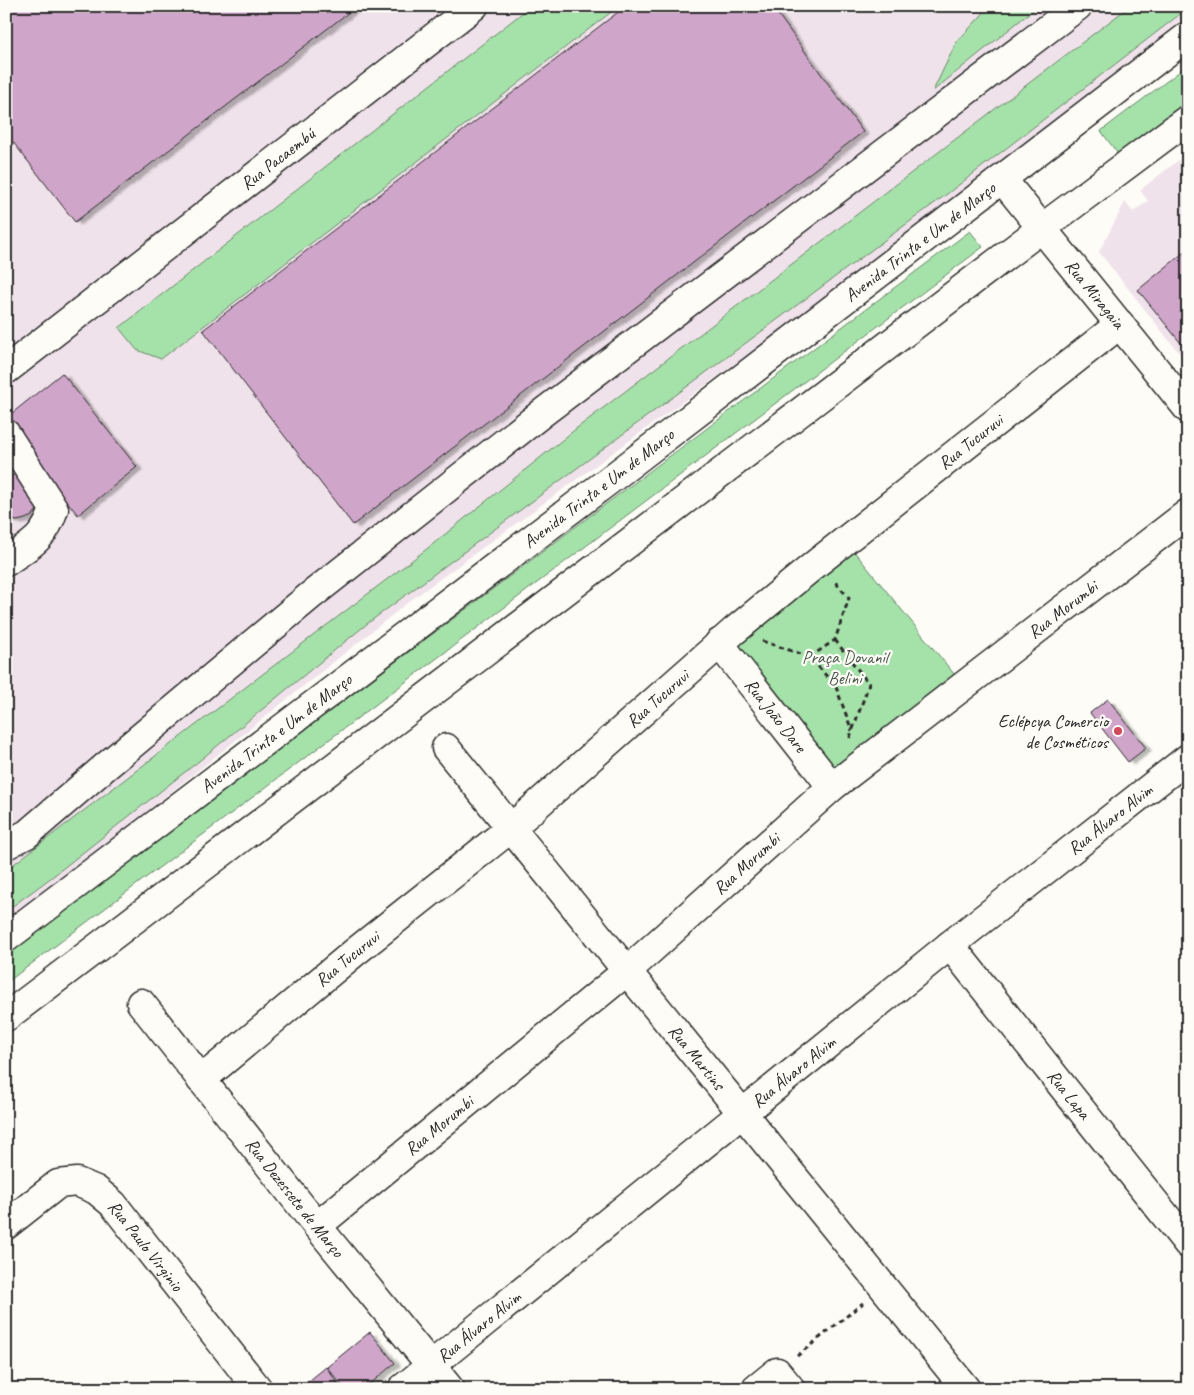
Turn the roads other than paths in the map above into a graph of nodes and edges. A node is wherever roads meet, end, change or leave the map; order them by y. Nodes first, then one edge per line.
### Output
1 (474, 6) edge
2 (1078, 6) edge
3 (1188, 36) edge
4 (1188, 119) edge
5 (1002, 179) junction
6 (1042, 228) junction
7 (1120, 324) junction
8 (6, 370) edge
9 (1188, 409) edge
10 (6, 434) edge
11 (1188, 513) edge
12 (6, 562) edge
13 (726, 637) junction
14 (446, 748) dead end
15 (1188, 758) edge
16 (832, 787) junction
17 (511, 828) junction
18 (6, 845) edge
19 (6, 938) edge
20 (950, 945) junction
21 (626, 971) junction
22 (141, 1003) dead end
23 (6, 1017) edge
24 (201, 1080) junction
25 (742, 1113) junction
26 (6, 1225) edge
27 (317, 1226) junction
28 (1188, 1244) edge
29 (432, 1366) junction
30 (784, 1380) edge
31 (258, 1389) edge
32 (402, 1389) edge
33 (450, 1389) edge
34 (756, 1389) edge
35 (966, 1389) edge

1 - 8 street, Rua Pacaembú
2 - 18 street
3 - 5 street, Avenida Trinta e Um de Março
4 - 6 street
5 - 6 street, Rua Miragaia
5 - 19 street, Avenida Trinta e Um de Março
6 - 7 street, Rua Miragaia
6 - 23 street
7 - 9 street, Rua Miragaia
7 - 13 street, Rua Tucuruvi
10 - 12 street
11 - 16 street, Rua Morumbi
13 - 16 street, Rua João Dare
13 - 17 street, Rua Tucuruvi
14 - 17 street, Rua Martins
15 - 20 street, Rua Álvaro Alvim
16 - 21 street, Rua Morumbi
17 - 21 street, Rua Martins
17 - 24 street, Rua Tucuruvi
20 - 25 street, Rua Álvaro Alvim
20 - 28 street, Rua Lapa
21 - 25 street, Rua Martins
21 - 27 street, Rua Morumbi
22 - 24 street, Rua Dezessete de Março
24 - 27 street, Rua Dezessete de Março
25 - 29 street, Rua Álvaro Alvim
25 - 35 street, Rua Martins
26 - 31 street, Rua Paulo Virginio
27 - 29 street, Rua Dezessete de Março
29 - 32 street, Rua Álvaro Alvim
29 - 33 street, Rua Dezessete de Março
30 - 34 street

